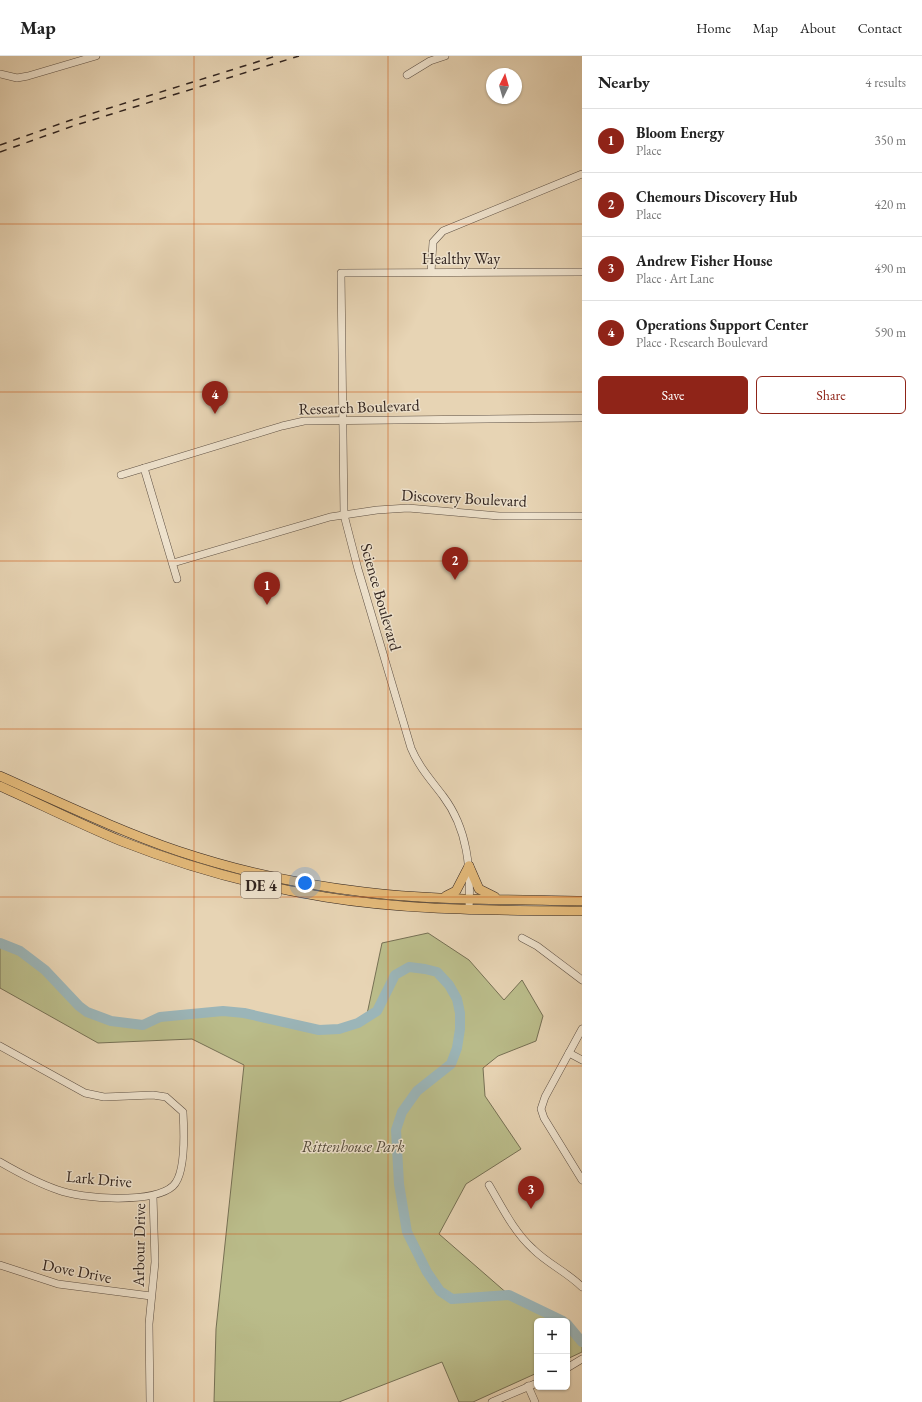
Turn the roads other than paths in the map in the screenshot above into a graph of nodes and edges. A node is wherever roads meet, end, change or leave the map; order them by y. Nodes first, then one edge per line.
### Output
1 (96, 56) edge
2 (445, 56) edge
3 (0, 74) edge
4 (407, 76) dead end
5 (582, 174) edge
6 (431, 272) junction
7 (582, 272) edge
8 (341, 273) joint
9 (582, 418) edge
10 (342, 420) junction
11 (144, 468) junction
12 (121, 475) dead end
13 (344, 515) junction
14 (582, 516) edge
15 (173, 563) junction
16 (177, 579) dead end
17 (0, 776) edge
18 (0, 786) edge
19 (469, 866) junction
20 (428, 897) junction
21 (469, 898) junction
22 (508, 900) junction
23 (582, 901) edge
24 (469, 909) junction
25 (582, 911) edge
26 (522, 938) dead end
27 (582, 980) edge
28 (582, 1028) edge
29 (0, 1046) edge
30 (569, 1053) junction
31 (582, 1060) edge
32 (0, 1162) edge
33 (582, 1180) edge
34 (489, 1185) dead end
35 (153, 1196) junction
36 (0, 1265) edge
37 (582, 1287) edge
38 (151, 1296) junction
39 (582, 1359) edge
40 (570, 1366) edge
41 (534, 1384) edge
42 (528, 1386) junction
43 (150, 1402) edge
44 (492, 1402) edge
45 (535, 1402) edge

1 - 3 street
2 - 4 street
5 - 6 street
6 - 7 street, Healthy Way
6 - 8 street, Healthy Way
8 - 10 street, Science Boulevard
9 - 10 street, Research Boulevard
10 - 11 street, Research Boulevard
10 - 13 street, Science Boulevard
11 - 12 street, Research Boulevard
11 - 15 street
13 - 14 street, Discovery Boulevard
13 - 15 street, Discovery Boulevard
13 - 19 street, Science Boulevard
15 - 16 street
17 - 20 main road, DE 4
18 - 24 main road, DE 4
19 - 20 main road
19 - 21 street, Science Boulevard
19 - 22 main road
20 - 21 main road, DE 4
21 - 22 main road, DE 4
21 - 24 street, Science Boulevard
22 - 23 main road, DE 4
24 - 25 main road, DE 4
26 - 27 street
28 - 30 street
29 - 35 street, Arbour Drive
30 - 31 street
30 - 33 street
32 - 35 street, Lark Drive
34 - 37 street
35 - 38 street, Arbour Drive
36 - 38 street, Dove Drive
38 - 43 street, Arbour Drive
39 - 40 street
41 - 42 street
42 - 44 street
42 - 45 street

